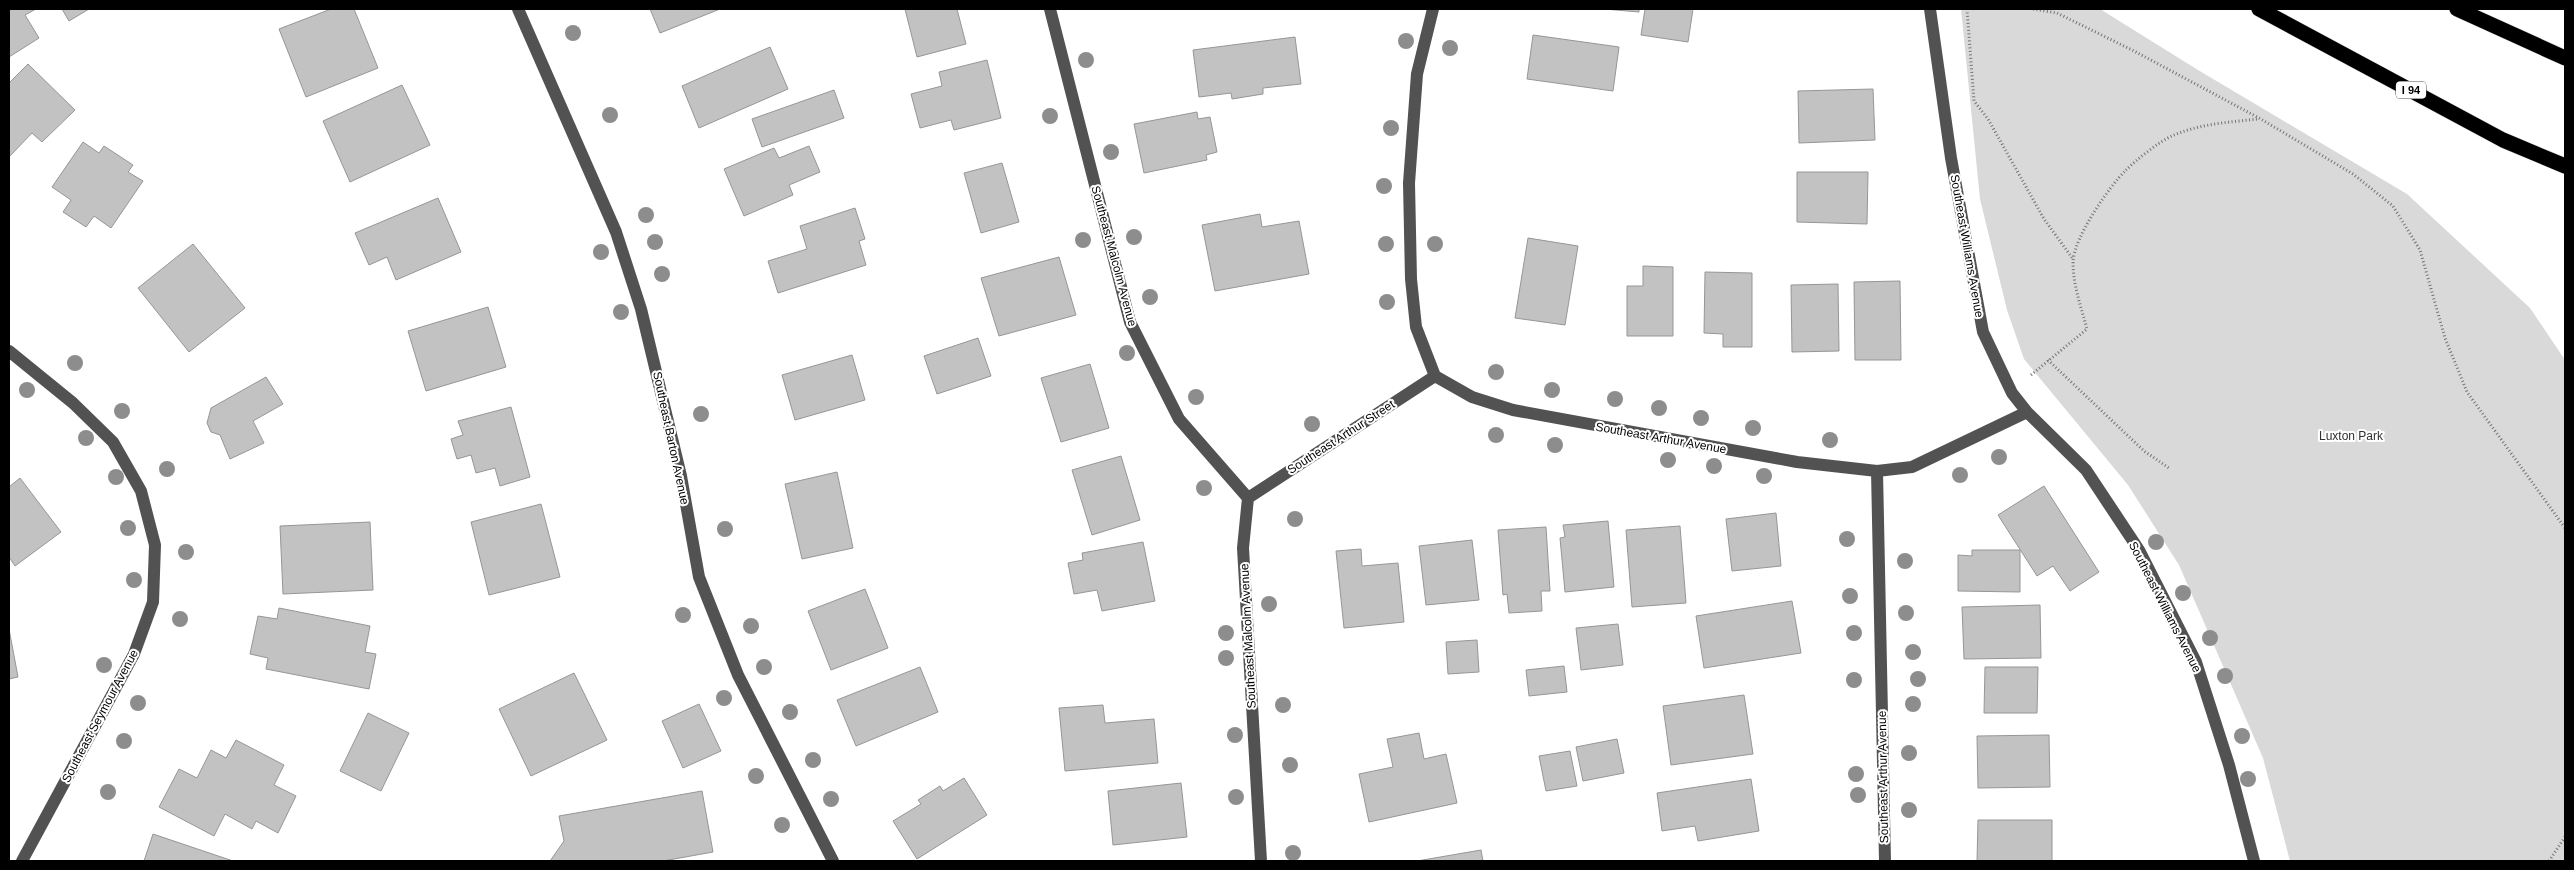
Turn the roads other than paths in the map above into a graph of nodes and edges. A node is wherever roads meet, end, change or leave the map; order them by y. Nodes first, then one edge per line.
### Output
1 (518, 9) edge
2 (1050, 9) edge
3 (1433, 9) edge
4 (1930, 9) edge
5 (2259, 9) edge
6 (2457, 9) edge
7 (2565, 58) edge
8 (2565, 166) edge
9 (9, 351) edge
10 (1435, 376) junction
11 (2028, 412) junction
12 (1877, 471) junction
13 (1248, 498) junction
14 (22, 861) edge
15 (833, 861) edge
16 (1261, 861) edge
17 (1885, 861) edge
18 (2254, 861) edge

1 - 15 street, Southeast Barton Avenue
2 - 13 street, Southeast Malcolm Avenue
3 - 10 street
4 - 11 street, Southeast Williams Avenue
5 - 8 highway, I 94
6 - 7 highway
9 - 14 street, Southeast Seymour Avenue
10 - 12 street, Southeast Arthur Avenue
10 - 13 street, Southeast Arthur Street
11 - 12 street
11 - 18 street, Southeast Williams Avenue
12 - 17 street, Southeast Arthur Avenue
13 - 16 street, Southeast Malcolm Avenue

